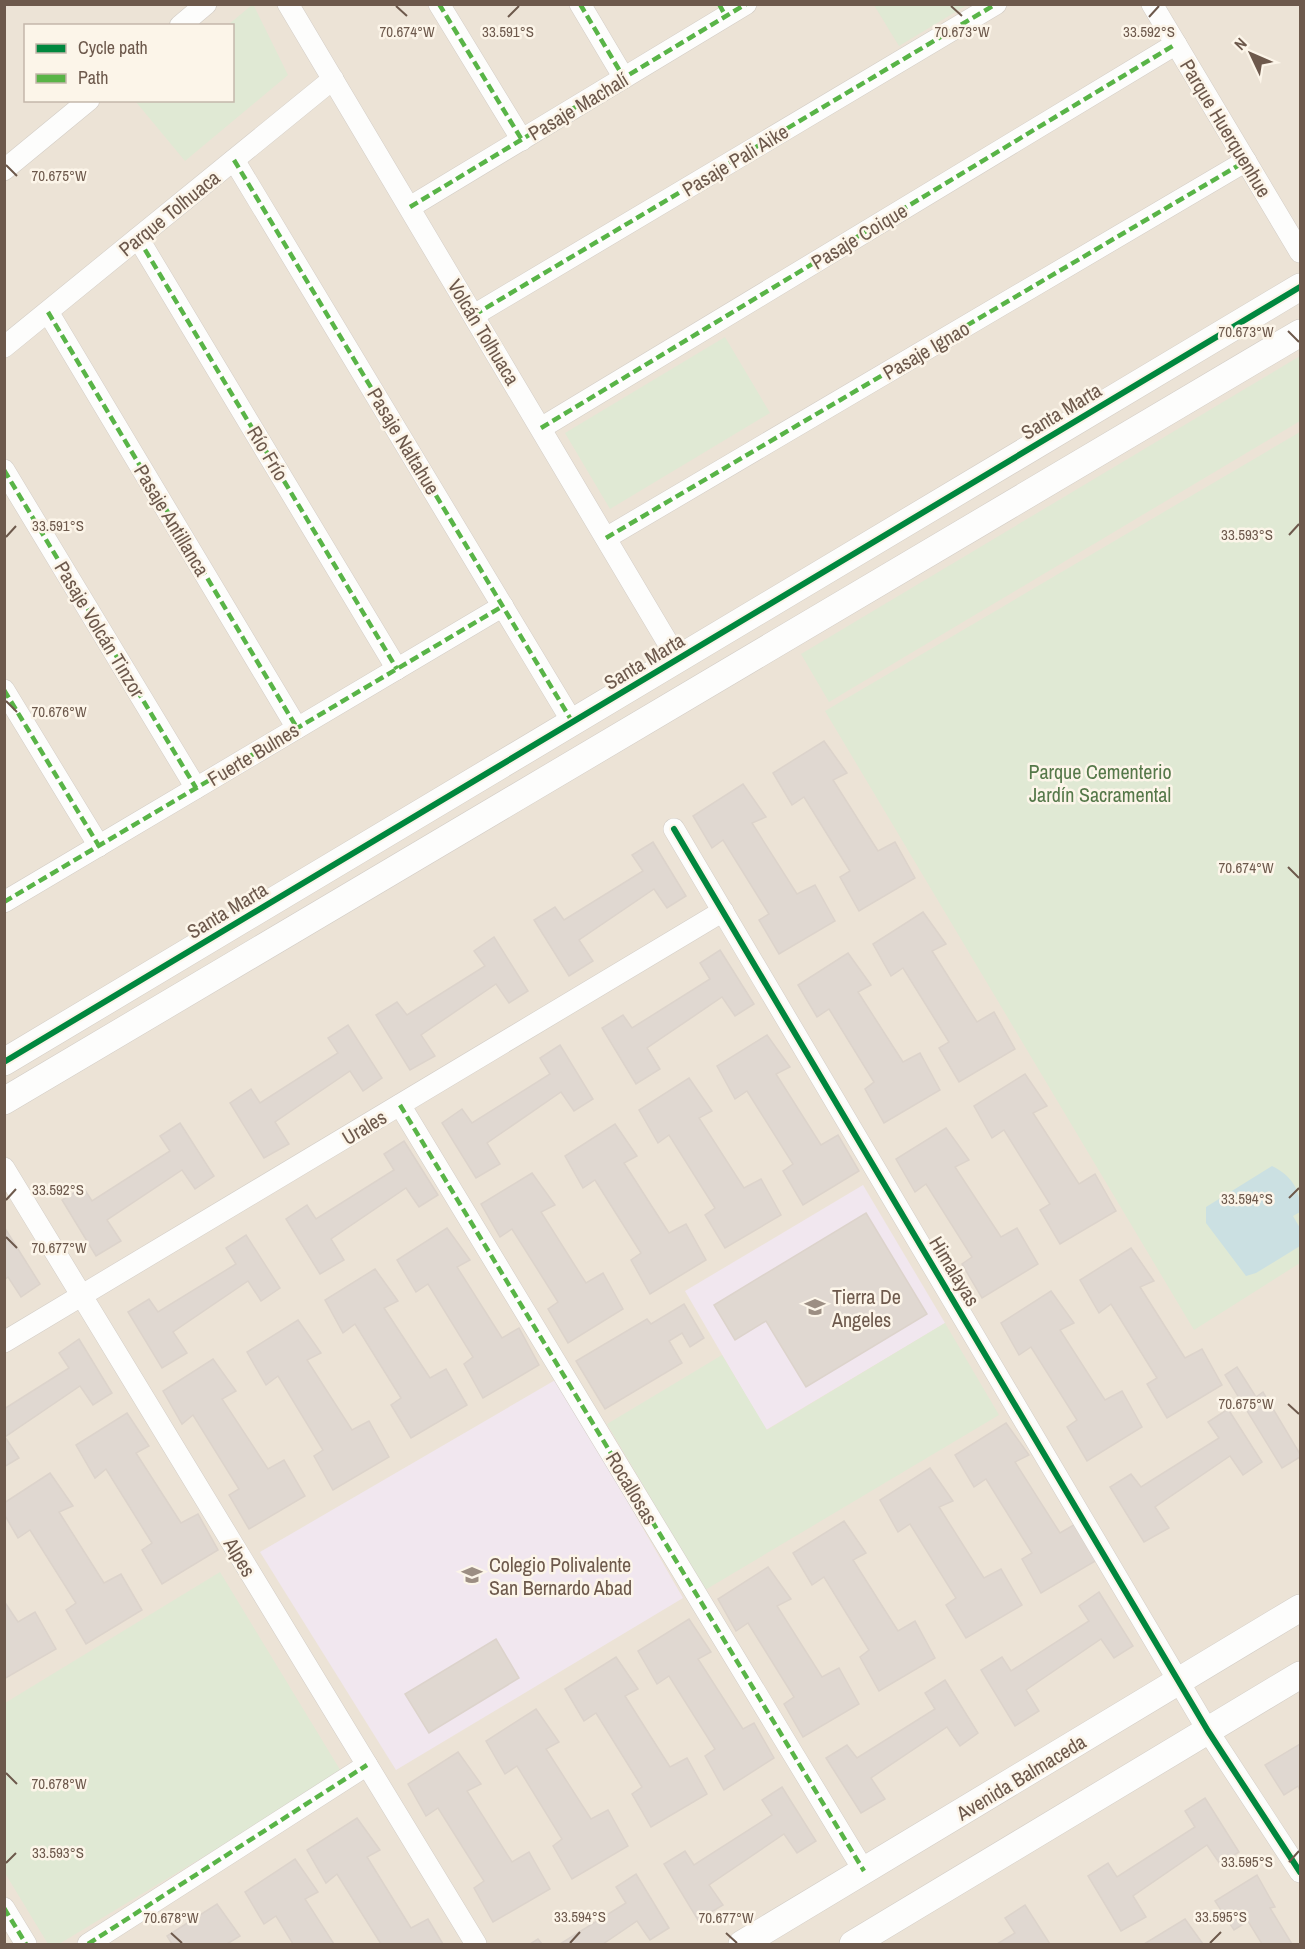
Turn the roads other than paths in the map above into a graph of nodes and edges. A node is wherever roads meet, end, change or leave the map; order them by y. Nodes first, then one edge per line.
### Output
1 (206, 4) edge
2 (288, 4) edge
3 (439, 4) edge
4 (580, 4) edge
5 (746, 4) edge
6 (996, 4) edge
7 (1152, 4) edge
8 (723, 10) edge
9 (182, 24) edge
10 (1176, 44) junction
11 (624, 78) junction
12 (333, 79) junction
13 (87, 102) edge
14 (522, 140) junction
15 (234, 160) junction
16 (1246, 161) junction
17 (4, 170) edge
18 (410, 207) junction
19 (138, 238) junction
20 (1300, 252) edge
21 (1300, 287) edge
22 (48, 312) junction
23 (474, 315) junction
24 (1300, 333) edge
25 (4, 347) edge
26 (541, 428) junction
27 (4, 470) edge
28 (606, 538) junction
29 (502, 606) junction
30 (678, 660) junction
31 (397, 669) junction
32 (4, 690) edge
33 (573, 723) junction
34 (297, 728) junction
35 (196, 788) junction
36 (674, 829) dead end
37 (99, 846) junction
38 (4, 902) edge
39 (723, 911) junction
40 (4, 1062) edge
41 (4, 1101) edge
42 (400, 1105) junction
43 (4, 1168) edge
44 (82, 1296) junction
45 (4, 1342) edge
46 (1300, 1608) edge
47 (1300, 1675) edge
48 (1179, 1682) junction
49 (1208, 1731) junction
50 (366, 1765) junction
51 (864, 1871) junction
52 (1300, 1872) edge
53 (4, 1908) edge
54 (26, 1944) edge
55 (88, 1944) edge
56 (476, 1944) edge
57 (742, 1944) edge
58 (853, 1944) edge

1 - 9 street
2 - 12 street, Volcán Tolhuaca
3 - 14 street
4 - 11 street
5 - 8 street, Pasaje Machalí
6 - 23 street, Pasaje Pali Aike
7 - 10 street, Parque Huerquenhue
8 - 11 street, Pasaje Machalí
10 - 16 street, Parque Huerquenhue
10 - 26 street, Pasaje Coique
11 - 14 street, Pasaje Machalí
12 - 15 street, Parque Tolhuaca
12 - 18 street, Volcán Tolhuaca
13 - 17 street
14 - 18 street, Pasaje Machalí
15 - 19 street, Parque Tolhuaca
15 - 29 street, Pasaje Naltahue
16 - 20 street, Parque Huerquenhue
16 - 28 street, Pasaje Ignao
18 - 23 street, Volcán Tolhuaca
19 - 22 street, Parque Tolhuaca
19 - 31 street, Río Frío
21 - 30 street, Santa Marta
22 - 25 street, Parque Tolhuaca
22 - 34 street, Pasaje Antillanca
23 - 26 street, Volcán Tolhuaca
24 - 41 street
26 - 28 street, Volcán Tolhuaca
27 - 35 street, Pasaje Volcán Tinzor
28 - 30 street, Volcán Tolhuaca
29 - 31 street, Fuerte Bulnes
29 - 33 street, Pasaje Naltahue
30 - 33 street, Santa Marta
31 - 34 street, Fuerte Bulnes
32 - 37 street
33 - 40 street, Santa Marta
34 - 35 street, Fuerte Bulnes
35 - 37 street, Fuerte Bulnes
36 - 39 street, Himalayas
37 - 38 street, Fuerte Bulnes
39 - 42 street, Urales
39 - 48 street, Himalayas
42 - 44 street, Urales
42 - 51 street, Rocallosas
43 - 44 street, Alpes
44 - 45 street, Urales
44 - 50 street, Alpes
46 - 48 street, Avenida Balmaceda
47 - 49 street
48 - 49 street, Himalayas
48 - 51 street, Avenida Balmaceda
49 - 52 street, Himalayas
49 - 58 street
50 - 55 street
50 - 56 street, Alpes
51 - 57 street, Avenida Balmaceda
53 - 54 street

